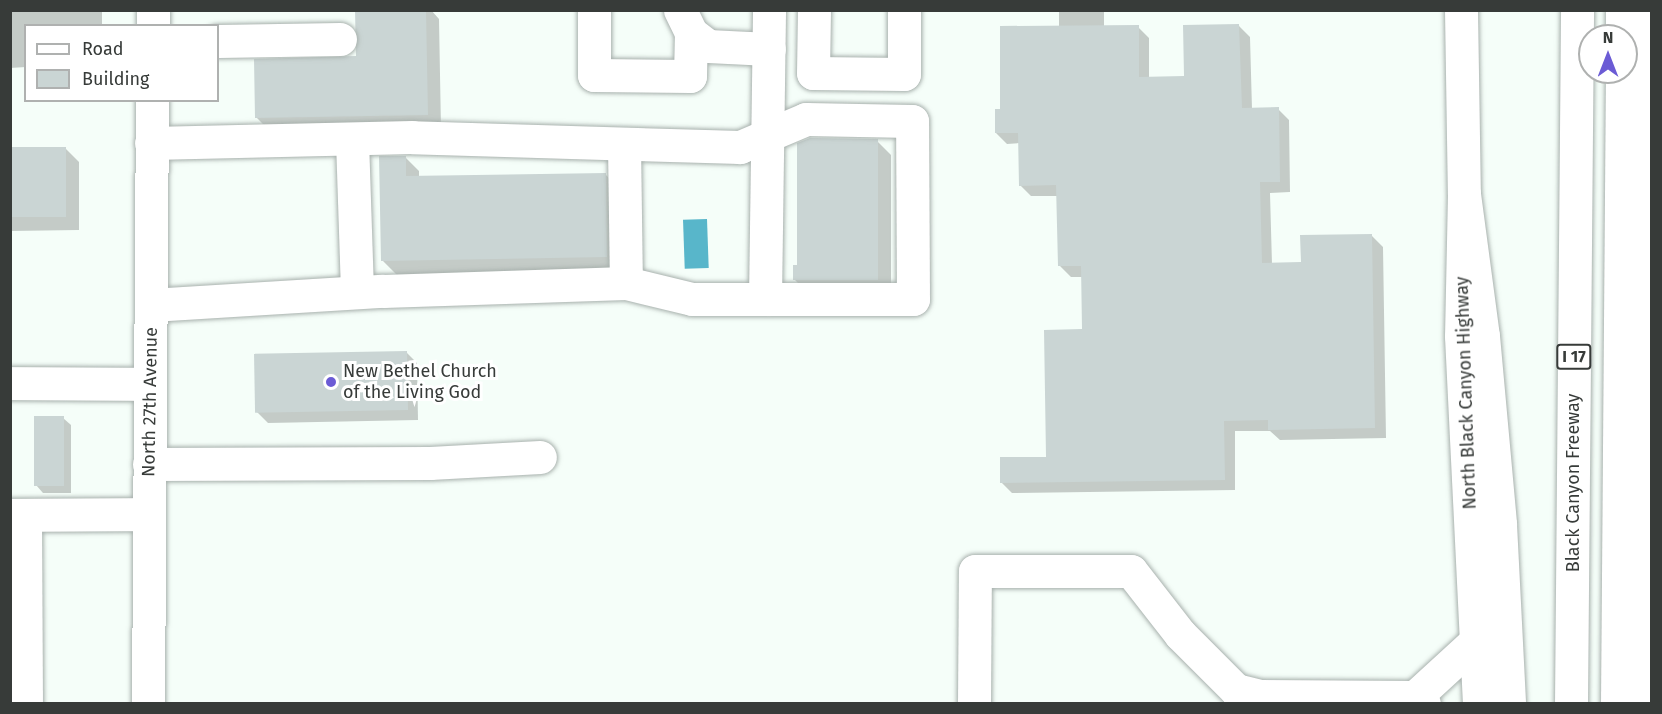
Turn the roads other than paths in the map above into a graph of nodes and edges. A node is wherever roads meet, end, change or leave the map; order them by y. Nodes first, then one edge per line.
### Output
1 (594, 10) edge
2 (769, 10) edge
3 (814, 10) edge
4 (904, 10) edge
5 (1461, 10) edge
6 (1577, 10) edge
7 (1649, 10) edge
8 (685, 22) edge
9 (340, 39) dead end
10 (219, 41) edge
11 (769, 50) junction
12 (1622, 84) edge
13 (152, 102) edge
14 (768, 136) junction
15 (352, 141) junction
16 (151, 143) junction
17 (624, 144) junction
18 (1464, 194) junction
19 (626, 283) junction
20 (357, 292) junction
21 (765, 299) junction
22 (151, 305) junction
23 (10, 383) edge
24 (150, 384) junction
25 (540, 457) dead end
26 (149, 464) junction
27 (149, 514) junction
28 (18, 515) edge
29 (1476, 641) junction
30 (1420, 700) edge
31 (26, 704) edge
32 (148, 704) edge
33 (974, 704) edge
34 (1479, 704) edge
35 (1509, 704) edge
36 (1571, 704) edge
37 (1617, 704) edge
38 (1645, 704) edge

1 - 8 main road
2 - 11 main road
3 - 4 main road
5 - 18 main road, North Black Canyon Highway
6 - 36 main road, Black Canyon Freeway / I 17
7 - 38 main road
8 - 11 main road
9 - 10 main road
11 - 14 main road
12 - 37 main road
13 - 16 main road, North 27th Avenue
14 - 17 main road
14 - 21 main road
14 - 21 main road
15 - 16 main road
15 - 17 main road
15 - 20 main road
16 - 22 main road, North 27th Avenue
17 - 19 main road
18 - 29 main road, North Black Canyon Highway
18 - 35 main road
19 - 20 main road
19 - 21 main road
20 - 22 main road
22 - 24 main road, North 27th Avenue
23 - 24 main road
24 - 26 main road, North 27th Avenue
25 - 26 main road
26 - 27 main road, North 27th Avenue
27 - 28 main road
27 - 32 main road, North 27th Avenue
28 - 31 main road
29 - 30 main road
29 - 34 main road, North Black Canyon Highway
30 - 33 main road

